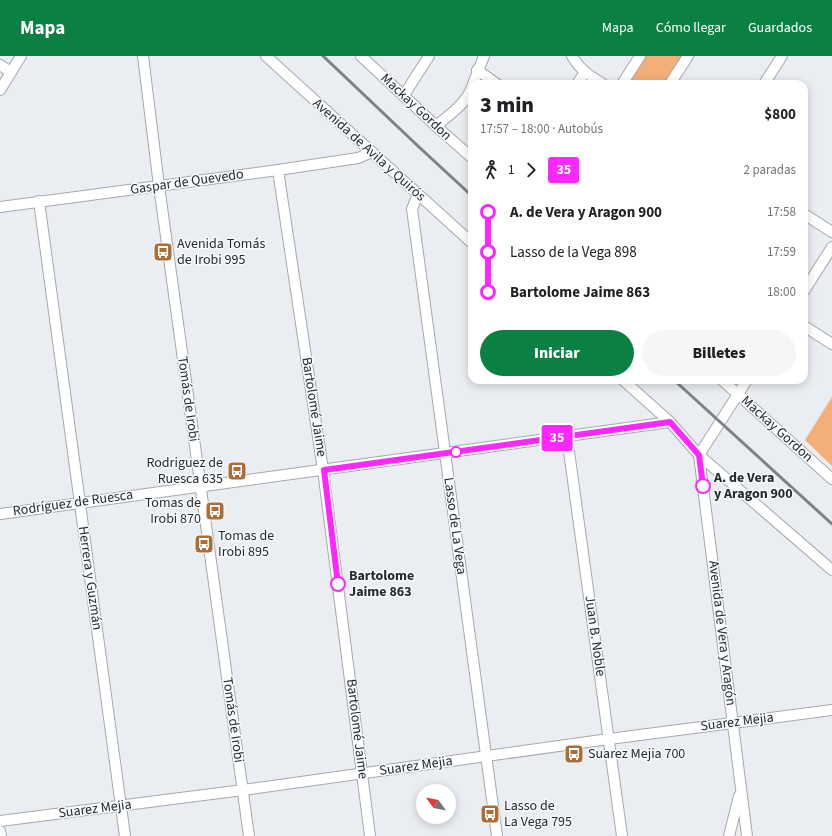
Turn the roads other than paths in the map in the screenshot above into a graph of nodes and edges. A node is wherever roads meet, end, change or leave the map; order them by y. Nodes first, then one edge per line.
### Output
1 (21, 56) edge
2 (143, 56) edge
3 (266, 56) edge
4 (361, 56) edge
5 (429, 56) edge
6 (484, 56) edge
7 (572, 56) edge
8 (640, 56) edge
9 (688, 56) edge
10 (782, 56) edge
11 (0, 65) edge
12 (478, 70) junction
13 (11, 72) junction
14 (585, 72) junction
15 (474, 80) edge
16 (492, 80) edge
17 (580, 80) edge
18 (597, 80) edge
19 (625, 80) edge
20 (673, 80) edge
21 (767, 80) edge
22 (0, 90) edge
23 (404, 95) junction
24 (468, 97) edge
25 (436, 126) junction
26 (372, 152) junction
27 (468, 154) edge
28 (278, 170) junction
29 (159, 186) junction
30 (418, 194) junction
31 (39, 201) junction
32 (0, 207) edge
33 (808, 217) edge
34 (832, 232) edge
35 (468, 239) edge
36 (832, 247) edge
37 (808, 285) edge
38 (808, 329) edge
39 (832, 344) edge
40 (627, 384) edge
41 (727, 384) edge
42 (744, 384) edge
43 (738, 394) junction
44 (670, 422) junction
45 (567, 437) junction
46 (446, 453) junction
47 (699, 455) junction
48 (324, 470) junction
49 (832, 479) edge
50 (200, 486) junction
51 (79, 503) junction
52 (0, 514) edge
53 (832, 570) edge
54 (832, 710) edge
55 (733, 723) junction
56 (609, 739) junction
57 (486, 757) junction
58 (362, 773) junction
59 (741, 788) junction
60 (243, 790) junction
61 (121, 806) junction
62 (0, 821) edge
63 (0, 831) edge
64 (1, 836) edge
65 (125, 836) edge
66 (249, 836) edge
67 (370, 836) edge
68 (497, 836) edge
69 (622, 836) edge
70 (729, 836) edge
71 (747, 836) edge

1 - 13 street
2 - 29 street, Tomás de Irobi
3 - 26 street, Avenida de Avila y Quirós
4 - 23 street, Mackay Gordon
5 - 23 street
6 - 12 street
7 - 14 street
8 - 19 street
9 - 20 street
10 - 21 street
11 - 13 street
12 - 15 street
12 - 16 street
13 - 22 street
14 - 17 street
14 - 18 street
23 - 25 street, Mackay Gordon
24 - 25 street
25 - 27 street, Mackay Gordon
26 - 28 street, Gaspar de Quevedo
26 - 30 street, Avenida de Avila y Quirós
28 - 29 street, Gaspar de Quevedo
28 - 48 street, Bartolomé Jaime
29 - 31 street, Gaspar de Quevedo
29 - 50 street, Tomás de Irobi
30 - 35 street, Avenida de Avila y Quirós
30 - 46 street, Lasso de La Vega
31 - 32 street, Gaspar de Quevedo
31 - 51 street, Herrera y Guzmán
33 - 34 street
36 - 37 street
38 - 39 street
40 - 44 street
41 - 43 street, Mackay Gordon
42 - 43 street
43 - 47 street
43 - 49 street, Mackay Gordon
44 - 45 street, Rodríguez de Ruesca
44 - 47 street
45 - 46 street, Rodríguez de Ruesca
45 - 56 street, Juan B. Noble
46 - 48 street, Rodríguez de Ruesca
46 - 57 street, Lasso de La Vega
47 - 53 street
47 - 55 street, Avenida de Vera y Aragón
48 - 50 street, Rodríguez de Ruesca
48 - 58 street, Bartolomé Jaime
50 - 51 street, Rodríguez de Ruesca
50 - 60 street, Tomás de Irobi
51 - 52 street, Rodríguez de Ruesca
51 - 61 street, Herrera y Guzmán
54 - 55 street, Suarez Mejia
55 - 56 street, Suarez Mejia
55 - 59 street, Avenida de Vera y Aragón
56 - 57 street, Suarez Mejia
56 - 69 street, Juan B. Noble
57 - 58 street, Suarez Mejia
57 - 68 street, Lasso de La Vega
58 - 60 street, Suarez Mejia
58 - 67 street, Bartolomé Jaime
59 - 70 street
59 - 71 street, Avenida de Vera y Aragón
60 - 61 street, Suarez Mejia
60 - 66 street, Tomás de Irobi
61 - 62 street, Suarez Mejia
61 - 65 street, Herrera y Guzmán
63 - 64 street

